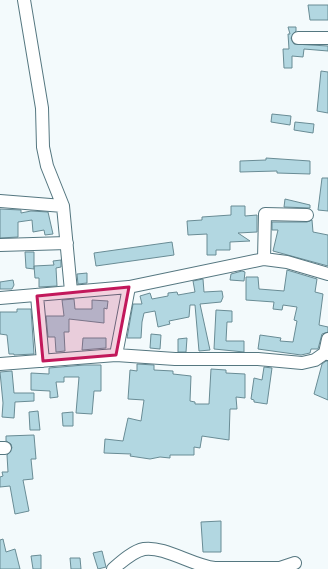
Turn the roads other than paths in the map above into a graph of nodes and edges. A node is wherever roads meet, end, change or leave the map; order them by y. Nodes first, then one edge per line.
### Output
1 (24, 0) edge
2 (298, 38) dead end
3 (328, 38) edge
4 (0, 201) edge
5 (63, 206) junction
6 (307, 214) dead end
7 (67, 243) junction
8 (0, 245) edge
9 (264, 259) junction
10 (328, 274) edge
11 (129, 287) junction
12 (71, 291) junction
13 (37, 296) junction
14 (0, 298) edge
15 (328, 339) edge
16 (326, 353) edge
17 (116, 355) junction
18 (43, 361) junction
19 (0, 364) edge
20 (295, 563) dead end
21 (113, 569) edge

1 - 5 street
2 - 3 street
4 - 5 street
5 - 7 street
6 - 9 street
7 - 8 street
7 - 12 street
9 - 10 street
9 - 11 street
11 - 12 street
11 - 17 street
12 - 13 street
13 - 14 street
13 - 18 street
15 - 16 street
16 - 17 street
17 - 18 street
18 - 19 street
20 - 21 street

